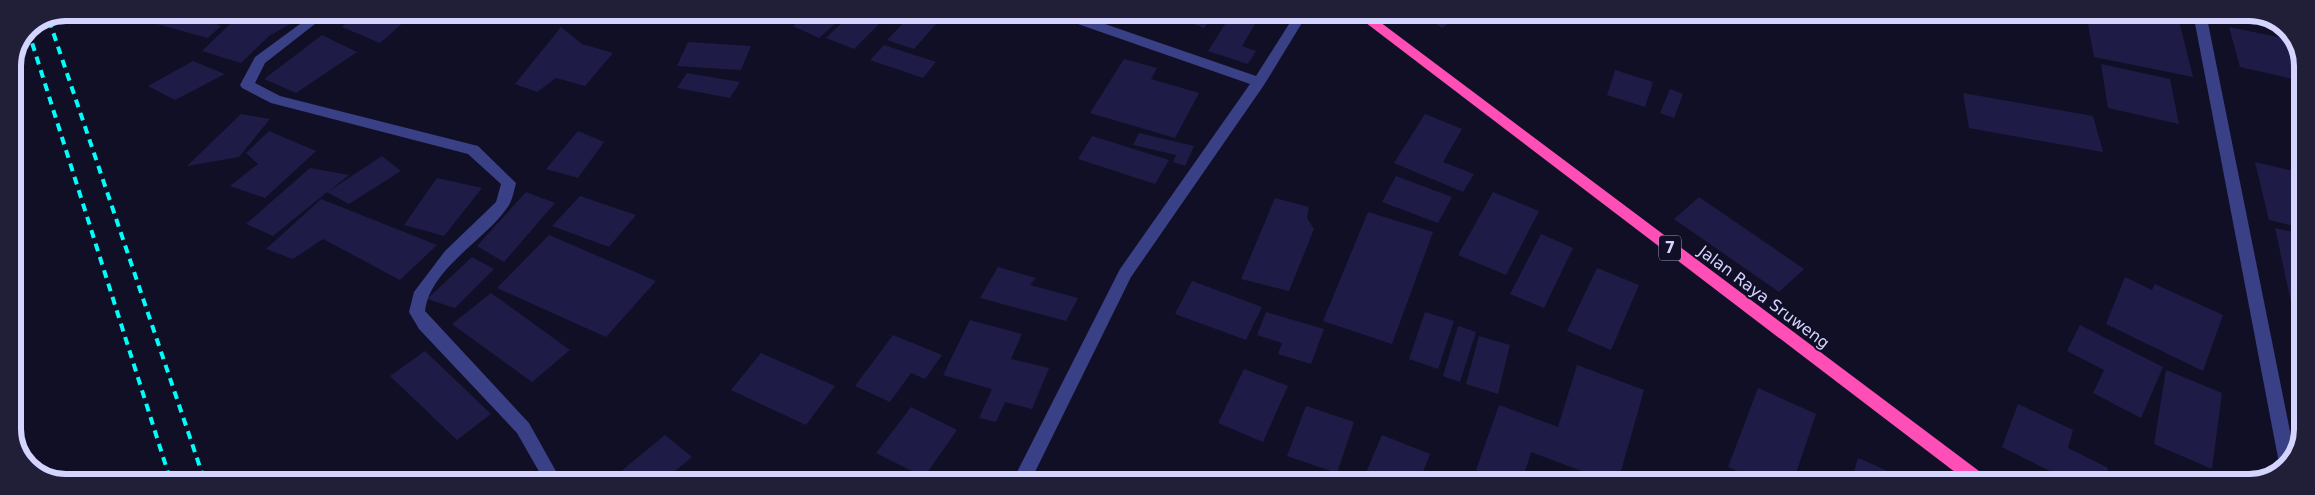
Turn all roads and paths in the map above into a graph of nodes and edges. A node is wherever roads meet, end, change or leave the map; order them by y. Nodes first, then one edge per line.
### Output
1 (312, 21) edge
2 (1083, 21) edge
3 (1297, 21) edge
4 (1370, 21) edge
5 (2200, 21) edge
6 (1259, 82) junction
7 (2286, 454) edge
8 (549, 474) edge
9 (1025, 474) edge
10 (1970, 474) edge

1 - 8 street
2 - 6 street
3 - 6 street
4 - 10 highway, Jalan Raya Sruweng / 7
5 - 7 street
6 - 9 street

